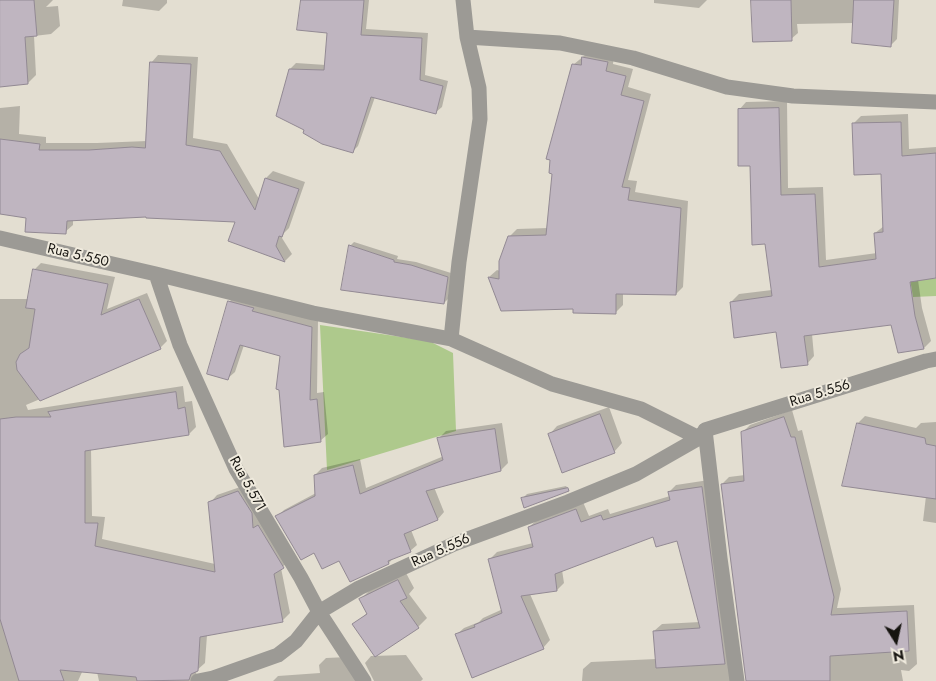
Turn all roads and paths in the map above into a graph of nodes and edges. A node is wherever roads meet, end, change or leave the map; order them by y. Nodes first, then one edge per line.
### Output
1 (463, 0) edge
2 (467, 37) junction
3 (936, 102) edge
4 (0, 238) edge
5 (156, 274) junction
6 (451, 339) junction
7 (936, 359) edge
8 (702, 434) junction
9 (319, 612) junction
10 (198, 681) edge
11 (364, 681) edge
12 (738, 681) edge

1 - 2 street
2 - 3 street
2 - 6 street
4 - 5 street, Rua 5.550
5 - 6 street, Rua 5.550
5 - 9 street, Rua 5.571
6 - 8 street, Rua 5.550
7 - 8 street, Rua 5.556
8 - 9 street, Rua 5.556
8 - 12 street
9 - 10 street, Rua 5.556
9 - 11 street, Rua 5.571

